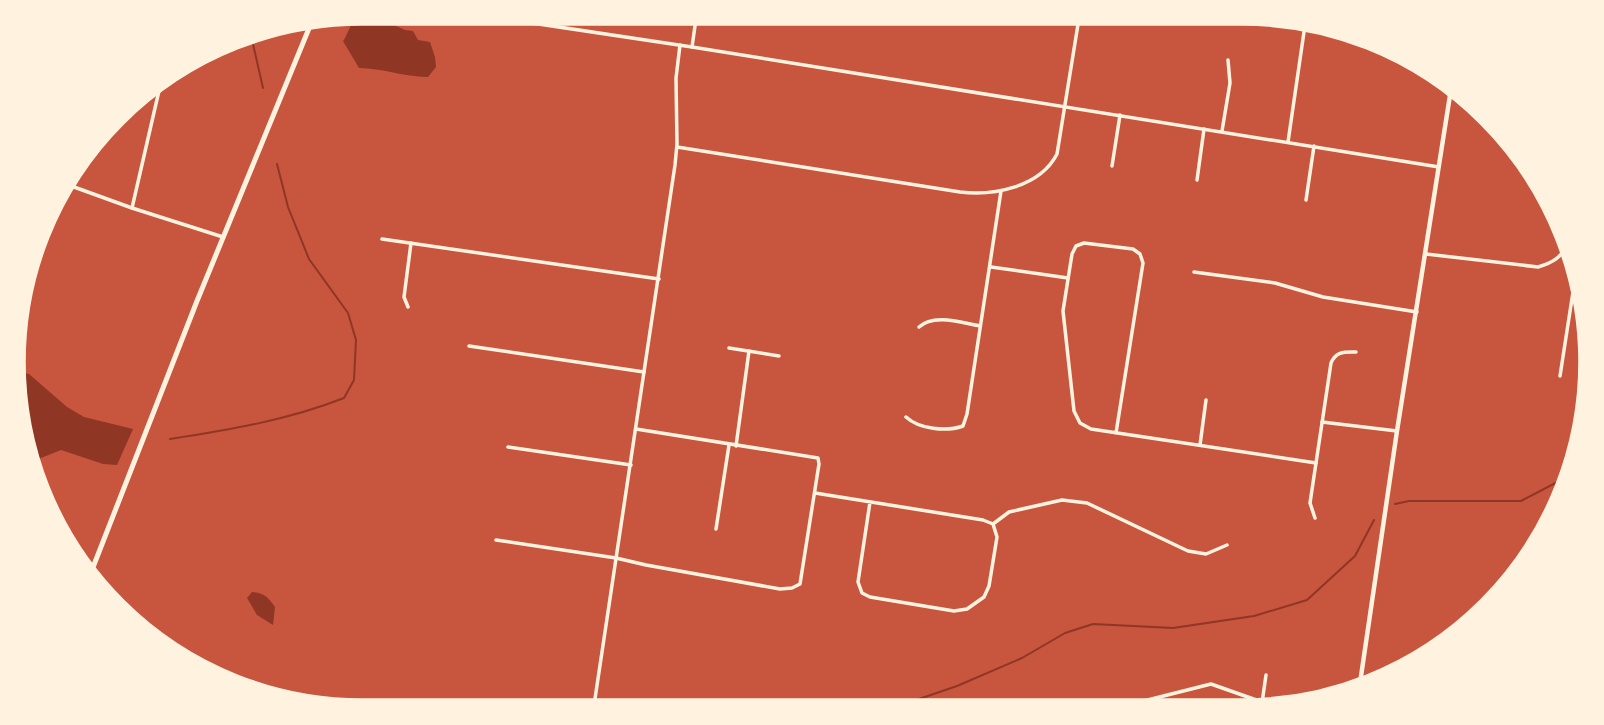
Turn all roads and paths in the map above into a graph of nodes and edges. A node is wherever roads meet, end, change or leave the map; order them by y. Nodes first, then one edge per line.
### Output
1 (533, 24) edge
2 (695, 24) edge
3 (1078, 24) edge
4 (309, 29) edge
5 (1304, 30) edge
6 (680, 46) junction
7 (692, 47) junction
8 (1228, 60) dead end
9 (157, 94) edge
10 (1450, 96) edge
11 (1066, 106) junction
12 (1119, 115) junction
13 (1204, 129) junction
14 (1222, 131) junction
15 (1288, 142) junction
16 (1314, 146) junction
17 (677, 147) junction
18 (1112, 166) dead end
19 (1439, 167) junction
20 (1197, 180) dead end
21 (74, 186) edge
22 (1001, 190) junction
23 (1306, 200) dead end
24 (132, 208) junction
25 (223, 237) junction
26 (382, 239) dead end
27 (411, 243) junction
28 (1562, 253) edge
29 (1426, 254) junction
30 (991, 267) junction
31 (1194, 272) dead end
32 (1068, 278) junction
33 (659, 279) junction
34 (1573, 295) edge
35 (408, 307) dead end
36 (1417, 313) junction
37 (980, 326) junction
38 (919, 327) dead end
39 (469, 346) dead end
40 (729, 348) dead end
41 (749, 351) junction
42 (1356, 352) dead end
43 (779, 356) dead end
44 (645, 372) junction
45 (1560, 376) dead end
46 (1206, 400) dead end
47 (906, 417) dead end
48 (1322, 422) junction
49 (636, 429) junction
50 (1397, 431) junction
51 (1116, 433) junction
52 (729, 445) junction
53 (1200, 445) junction
54 (736, 446) junction
55 (508, 447) dead end
56 (1316, 463) junction
57 (631, 465) junction
58 (815, 493) junction
59 (870, 502) junction
60 (1315, 519) dead end
61 (993, 524) junction
62 (716, 529) dead end
63 (496, 540) dead end
64 (1227, 545) dead end
65 (616, 558) junction
66 (93, 567) edge
67 (1266, 675) dead end
68 (1361, 679) edge
69 (595, 700) edge
70 (1148, 700) edge
71 (1256, 700) edge
72 (1262, 700) edge

1 - 6 street
2 - 7 street
3 - 11 street
4 - 25 main road
5 - 15 street
6 - 7 street
6 - 17 street
7 - 11 street
8 - 14 street
9 - 24 street
10 - 19 street
11 - 12 street
11 - 22 street
12 - 13 street
12 - 18 street
13 - 14 street
13 - 20 street
14 - 15 street
15 - 16 street
16 - 19 street
16 - 23 street
17 - 22 street
17 - 33 street
19 - 29 street
21 - 24 street
22 - 30 street
24 - 25 street
25 - 66 main road
26 - 27 street
27 - 33 street
27 - 35 street
28 - 29 street
29 - 36 street
30 - 32 street
30 - 37 street
31 - 36 street
32 - 51 street
32 - 51 street
33 - 44 street
34 - 45 street
36 - 50 street
37 - 38 street
37 - 47 street
39 - 44 street
40 - 41 street
41 - 43 street
41 - 54 street
42 - 48 street
44 - 49 street
46 - 53 street
48 - 50 street
48 - 56 street
49 - 52 street
49 - 57 street
50 - 68 street
51 - 53 street
52 - 54 street
52 - 62 street
53 - 56 street
54 - 58 street
55 - 57 street
56 - 60 street
57 - 65 street
58 - 59 street
58 - 65 street
59 - 61 street
59 - 61 street
61 - 64 street
63 - 65 street
65 - 69 street
67 - 72 street
70 - 71 street

